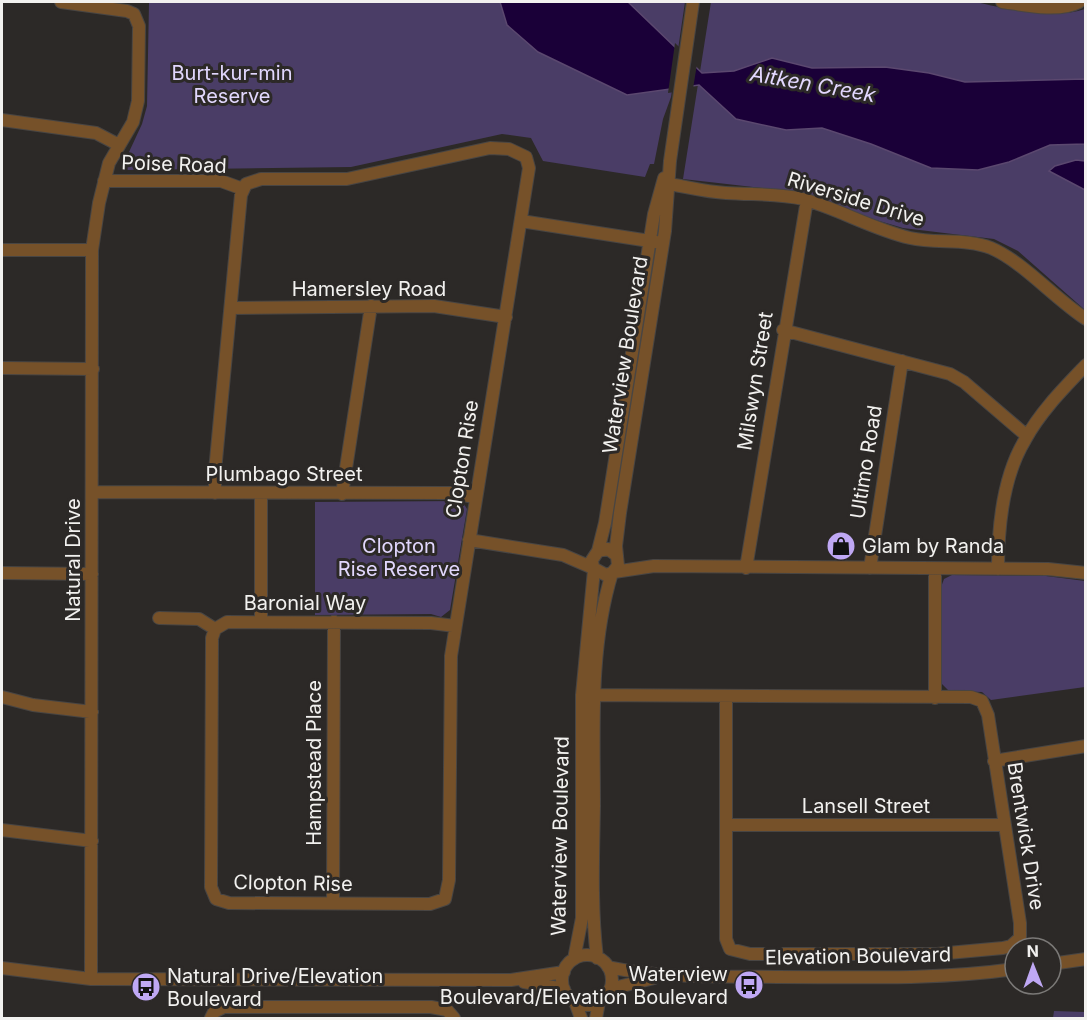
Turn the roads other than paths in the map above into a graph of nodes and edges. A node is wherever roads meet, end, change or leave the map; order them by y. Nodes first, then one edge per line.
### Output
1 (61, 2) edge
2 (693, 2) edge
3 (1002, 2) edge
4 (1078, 2) edge
5 (2, 120) edge
6 (119, 145) junction
7 (104, 181) junction
8 (666, 183) junction
9 (243, 189) junction
10 (807, 200) junction
11 (520, 221) junction
12 (650, 241) junction
13 (663, 243) junction
14 (2, 250) edge
15 (92, 250) junction
16 (371, 306) junction
17 (231, 308) junction
18 (506, 317) junction
19 (1086, 318) edge
20 (783, 330) junction
21 (902, 361) junction
22 (1086, 365) edge
23 (2, 368) edge
24 (93, 369) junction
25 (632, 392) junction
26 (1027, 436) junction
27 (93, 492) junction
28 (215, 493) junction
29 (261, 494) junction
30 (342, 494) junction
31 (475, 496) junction
32 (469, 540) junction
33 (597, 552) junction
34 (564, 555) junction
35 (617, 556) junction
36 (654, 566) junction
37 (746, 568) junction
38 (870, 568) junction
39 (935, 568) junction
40 (594, 569) junction
41 (998, 569) junction
42 (2, 573) edge
43 (613, 573) junction
44 (1086, 573) edge
45 (92, 574) junction
46 (159, 618) dead end
47 (261, 622) junction
48 (334, 622) junction
49 (455, 626) junction
50 (215, 629) junction
51 (588, 696) junction
52 (726, 696) junction
53 (2, 697) edge
54 (935, 698) junction
55 (92, 712) junction
56 (1086, 746) edge
57 (994, 761) junction
58 (726, 825) junction
59 (1005, 825) junction
60 (2, 830) edge
61 (92, 841) junction
62 (588, 842) junction
63 (333, 903) junction
64 (597, 958) junction
65 (574, 959) junction
66 (1086, 959) edge
67 (1063, 962) edge
68 (2, 968) edge
69 (608, 968) junction
70 (1003, 970) edge
71 (564, 972) junction
72 (664, 976) junction
73 (91, 979) junction
74 (512, 980) junction
75 (564, 989) junction
76 (610, 989) junction
77 (574, 1002) junction
78 (599, 1002) junction
79 (332, 1013) edge
80 (211, 1018) edge
81 (454, 1018) edge
82 (581, 1018) edge
83 (596, 1018) edge

1 - 6 street, Natural Drive
2 - 8 street, Waterview Boulevard
3 - 4 street
5 - 6 street
6 - 7 street, Natural Drive
7 - 9 street, Poise Road
7 - 15 street, Natural Drive
8 - 10 street, Riverside Drive
8 - 12 street, Waterview Boulevard
8 - 13 street, Waterview Boulevard
9 - 11 street, Clopton Rise
9 - 17 street
10 - 19 street, Riverside Drive
10 - 20 street, Milswyn Street
11 - 12 street
11 - 18 street, Clopton Rise
12 - 13 street
12 - 25 street, Waterview Boulevard
13 - 25 street, Waterview Boulevard
14 - 15 street
15 - 24 street, Natural Drive
16 - 17 street, Hamersley Road
16 - 18 street, Hamersley Road
16 - 30 street
17 - 28 street
18 - 31 street, Clopton Rise
20 - 21 street
20 - 37 street, Milswyn Street
21 - 26 street
21 - 38 street, Ultimo Road
22 - 26 street
23 - 24 street
24 - 27 street, Natural Drive
25 - 33 street, Waterview Boulevard
25 - 35 street, Waterview Boulevard
26 - 41 street
27 - 28 street, Plumbago Street
27 - 45 street, Natural Drive
28 - 29 street, Plumbago Street
29 - 30 street, Plumbago Street
29 - 47 street
30 - 31 street, Plumbago Street
31 - 32 street, Clopton Rise
32 - 34 street
32 - 49 street, Clopton Rise
33 - 34 street
33 - 35 street
33 - 40 street
34 - 40 street
35 - 36 street
35 - 43 street
36 - 37 street
36 - 43 street
37 - 38 street
38 - 39 street
39 - 41 street
39 - 54 street
40 - 43 street
40 - 51 street, Waterview Boulevard
41 - 44 street
42 - 45 street
43 - 51 street, Waterview Boulevard
45 - 55 street, Natural Drive
46 - 50 street
47 - 48 street, Baronial Way
47 - 50 street, Baronial Way
48 - 49 street, Baronial Way
48 - 63 street, Hampstead Place
49 - 63 street, Clopton Rise
50 - 63 street, Clopton Rise
51 - 52 street, Brentwick Drive
51 - 62 street, Waterview Boulevard
52 - 54 street, Brentwick Drive
52 - 58 street, Brentwick Drive
53 - 55 street
54 - 57 street, Brentwick Drive
55 - 61 street, Natural Drive
56 - 57 street
57 - 59 street, Brentwick Drive
58 - 59 street, Lansell Street
58 - 59 street, Brentwick Drive
60 - 61 street
61 - 73 street, Natural Drive
62 - 64 street, Waterview Boulevard
62 - 65 street, Waterview Boulevard
64 - 65 street
64 - 69 street
65 - 71 street
66 - 67 street
68 - 73 street
69 - 72 street, Elevation Boulevard
69 - 76 street
70 - 72 street, Elevation Boulevard
71 - 74 street
71 - 75 street
72 - 76 street, Elevation Boulevard
73 - 74 street
74 - 75 street
75 - 77 street
76 - 78 street
77 - 78 street
77 - 82 street
78 - 83 street
79 - 80 street
79 - 81 street

